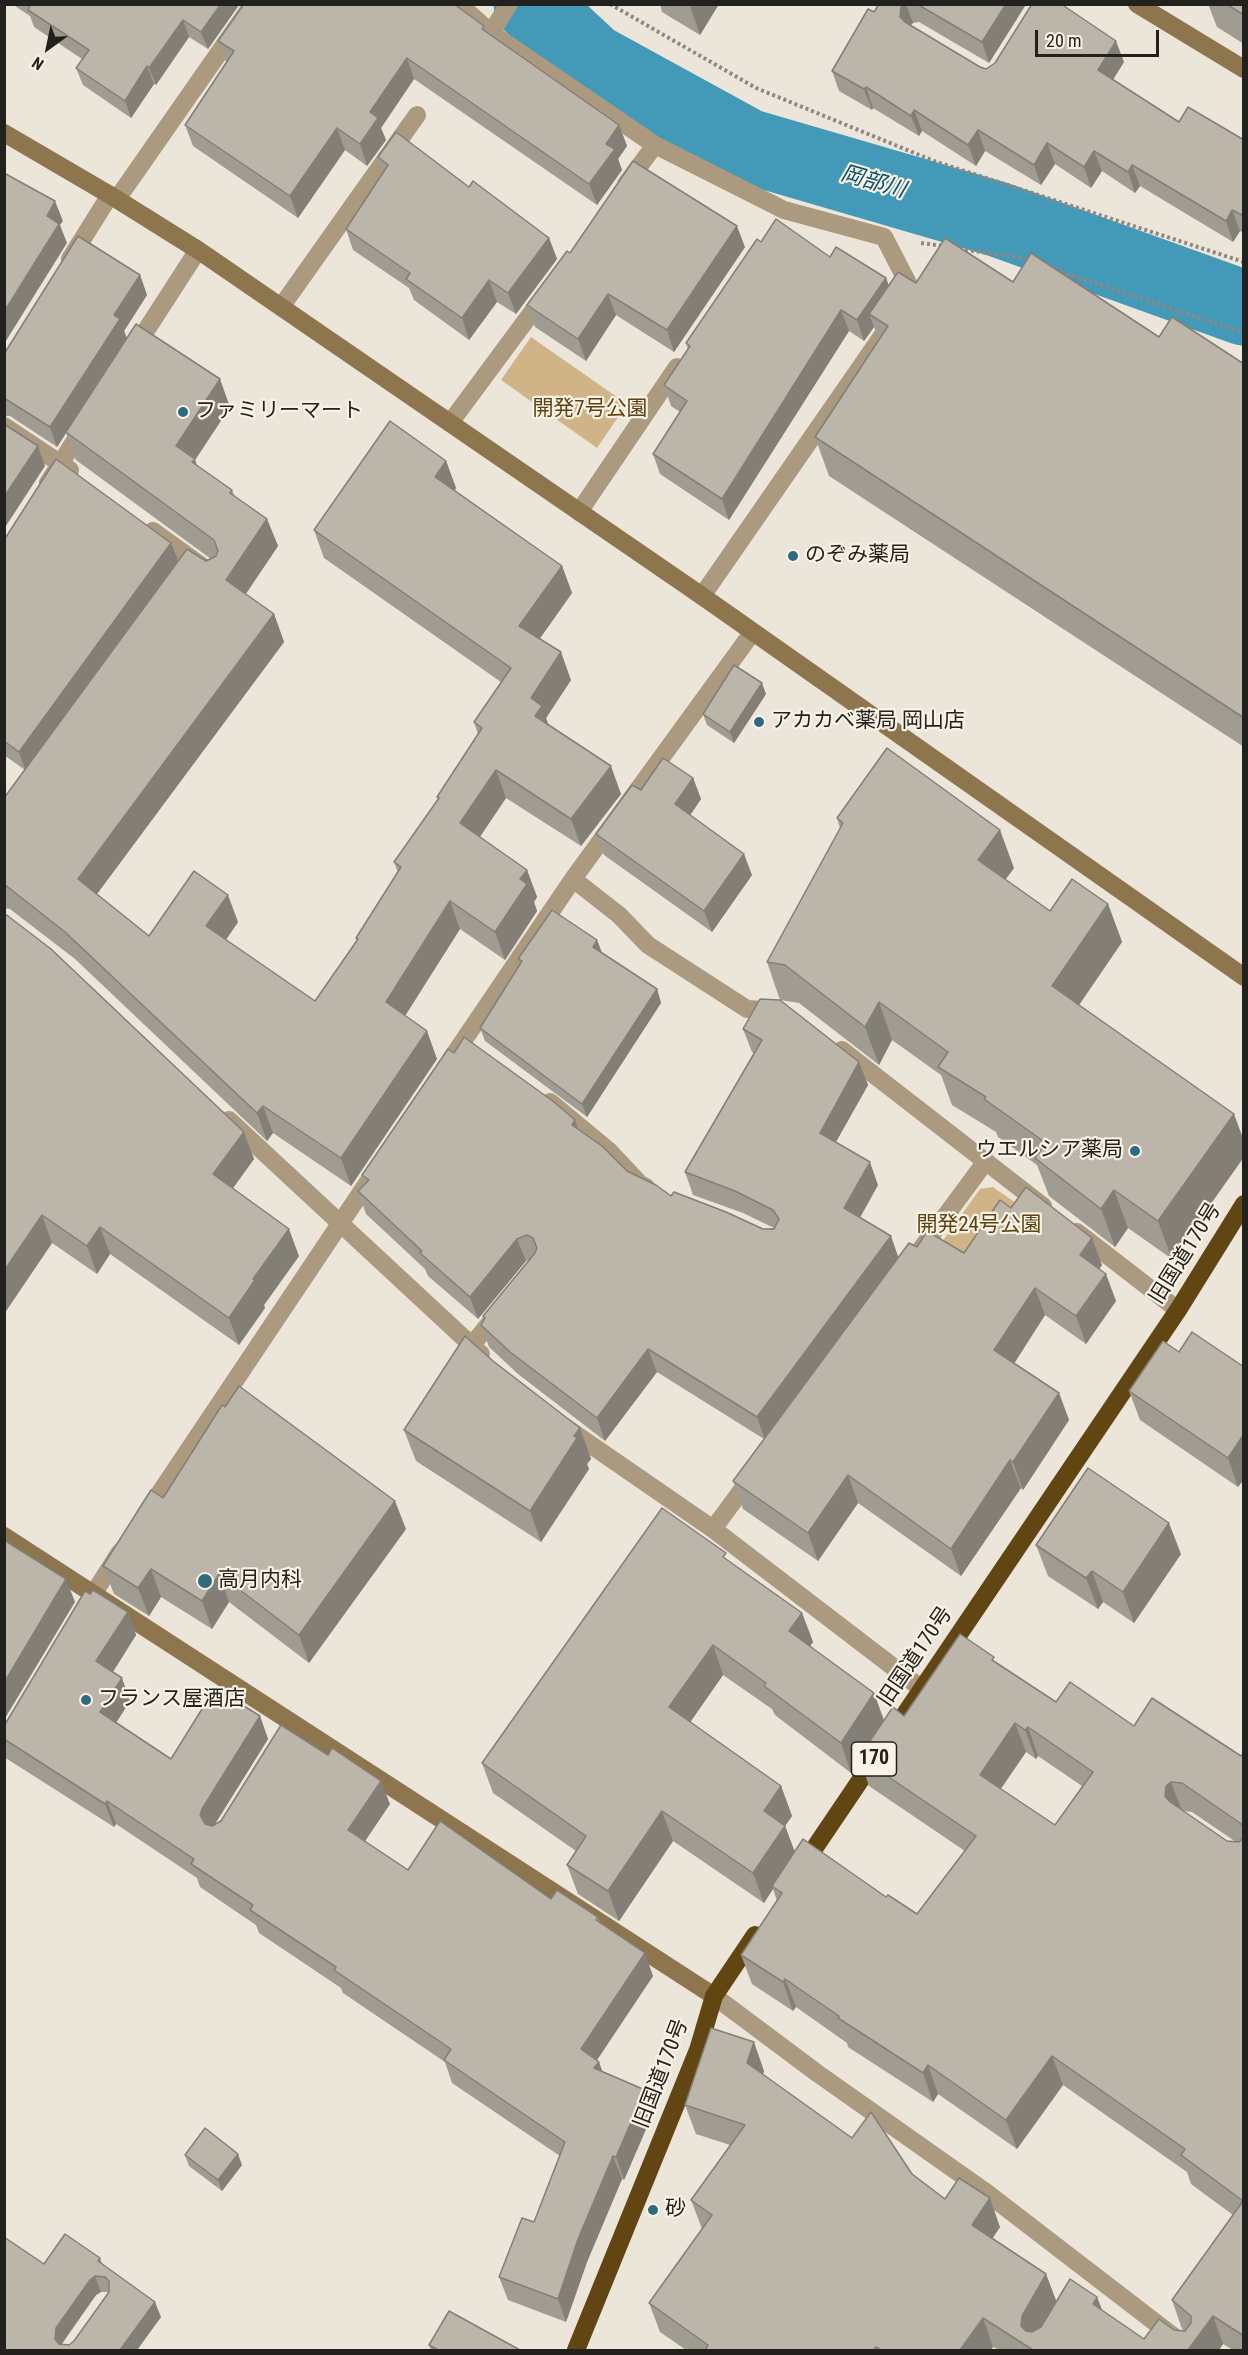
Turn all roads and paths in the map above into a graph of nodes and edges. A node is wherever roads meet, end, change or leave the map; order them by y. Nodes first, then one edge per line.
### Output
1 (253, 4) edge
2 (459, 4) edge
3 (509, 4) edge
4 (610, 4) edge
5 (1137, 4) edge
6 (490, 33) junction
7 (1244, 69) edge
8 (417, 115) dead end
9 (4, 133) edge
10 (655, 145) junction
11 (114, 197) junction
12 (613, 202) edge
13 (884, 237) junction
14 (198, 250) junction
15 (1244, 262) edge
16 (1038, 264) edge
17 (1049, 268) edge
18 (60, 275) edge
19 (556, 279) edge
20 (281, 307) junction
21 (1244, 333) edge
22 (685, 356) edge
23 (123, 366) edge
24 (92, 415) edge
25 (450, 423) junction
26 (4, 426) edge
27 (61, 463) junction
28 (80, 477) edge
29 (36, 502) edge
30 (579, 512) junction
31 (137, 519) edge
32 (217, 577) edge
33 (702, 596) junction
34 (752, 633) junction
35 (573, 879) junction
36 (1244, 977) edge
37 (792, 1012) edge
38 (829, 1040) edge
39 (444, 1069) edge
40 (531, 1088) edge
41 (212, 1104) edge
42 (986, 1161) junction
43 (379, 1166) edge
44 (659, 1193) edge
45 (1244, 1204) edge
46 (339, 1224) junction
47 (909, 1265) edge
48 (513, 1294) edge
49 (1178, 1310) junction
50 (471, 1346) junction
51 (495, 1368) edge
52 (554, 1418) edge
53 (762, 1463) edge
54 (713, 1529) junction
55 (4, 1536) edge
56 (93, 1593) junction
57 (75, 1623) edge
58 (922, 1689) junction
59 (292, 1722) junction
60 (280, 1741) edge
61 (788, 1887) edge
62 (768, 1917) edge
63 (714, 1996) junction
64 (1088, 2272) junction
65 (1077, 2291) edge
66 (576, 2350) edge
67 (1191, 2350) edge

1 - 11 street
2 - 6 street
3 - 6 street
4 - 15 path
5 - 7 street
6 - 10 street
8 - 20 street
9 - 11 street
10 - 12 street
10 - 13 street
11 - 14 street
11 - 18 street
13 - 16 path
13 - 33 street
14 - 20 street
14 - 23 street
17 - 21 path
19 - 25 street
20 - 25 street
22 - 30 street
24 - 27 street
25 - 30 street
26 - 27 street
27 - 28 street
27 - 29 street
30 - 33 street
31 - 32 street
33 - 34 street
34 - 35 street
34 - 36 street
35 - 37 street
35 - 39 street
38 - 42 street
40 - 44 street
41 - 46 street
42 - 47 street
42 - 49 street
43 - 46 street
45 - 49 highway, 旧国道170号 / 170
46 - 50 street
46 - 56 street
48 - 50 street
49 - 58 highway, 旧国道170号 / 170
50 - 51 street
52 - 54 street
53 - 54 street
54 - 58 street
55 - 56 street
56 - 57 street
56 - 59 street
58 - 61 highway, 旧国道170号 / 170
59 - 60 street
59 - 63 street
62 - 63 highway, 旧国道170号
63 - 64 street
63 - 66 highway, 旧国道170号
64 - 65 street
64 - 67 street

